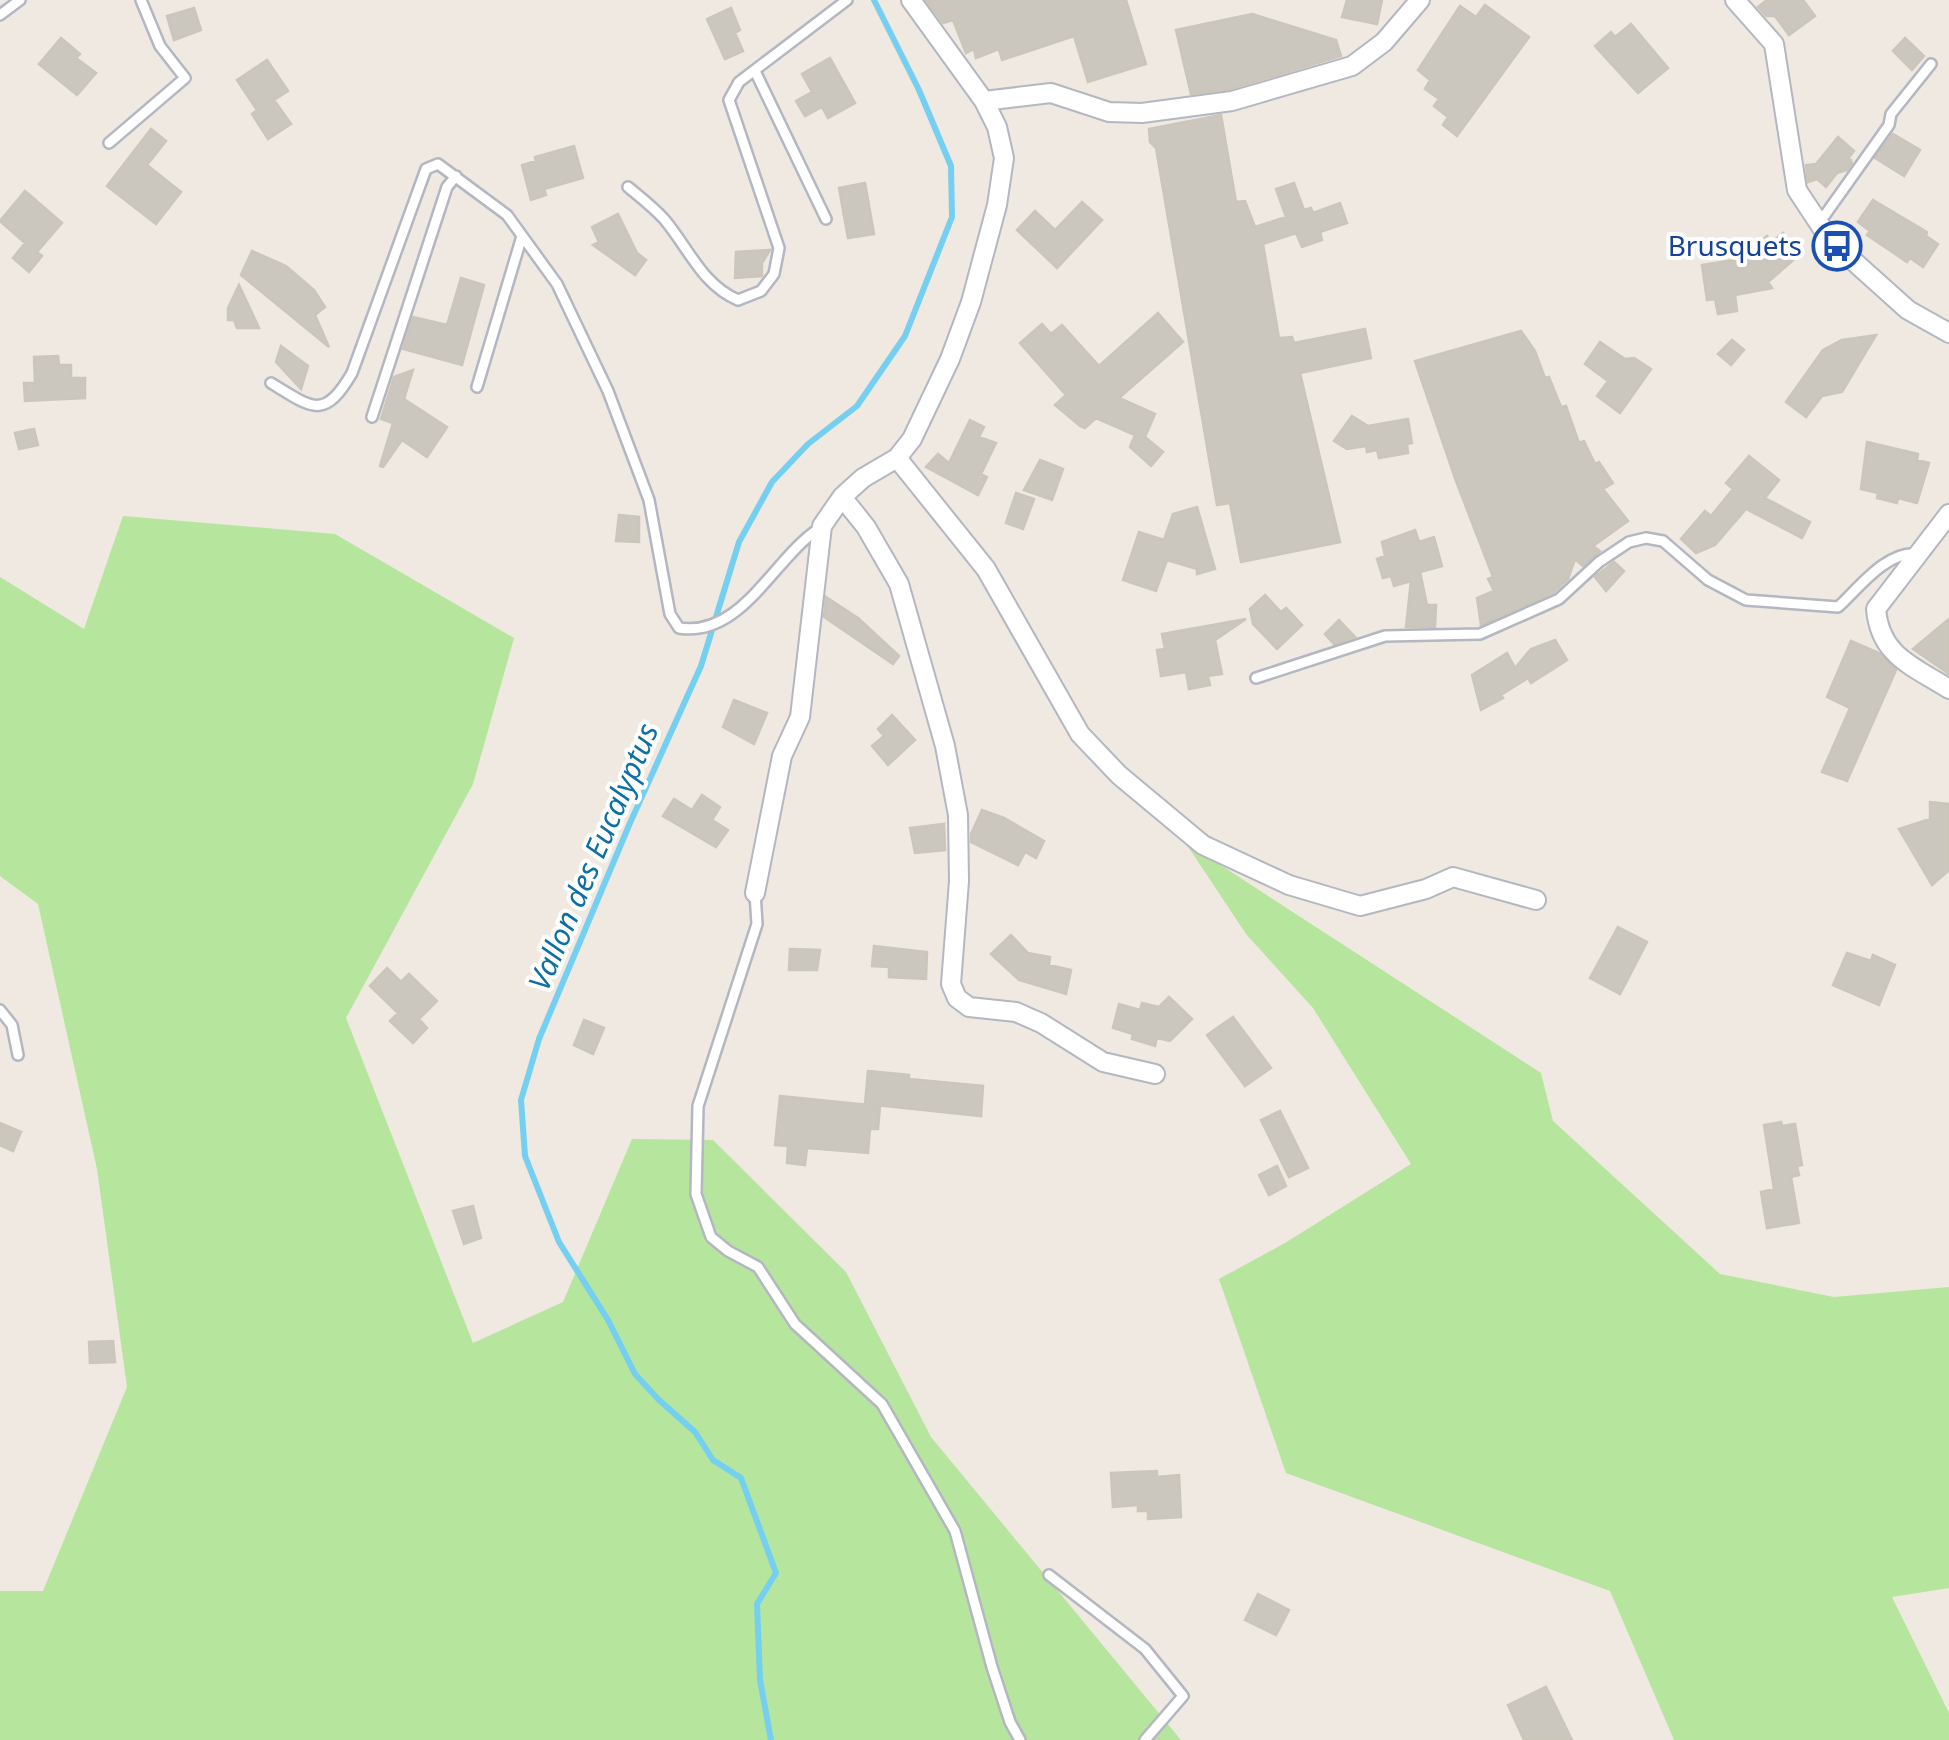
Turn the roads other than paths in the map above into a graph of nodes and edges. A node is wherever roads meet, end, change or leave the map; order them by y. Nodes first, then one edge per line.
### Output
1 (20, 0) edge
2 (141, 0) edge
3 (847, 0) edge
4 (911, 0) edge
5 (1420, 0) edge
6 (1735, 0) edge
7 (0, 15) edge
8 (1931, 64) dead end
9 (754, 70) junction
10 (984, 100) junction
11 (109, 144) dead end
12 (456, 176) junction
13 (628, 187) dead end
14 (1816, 219) junction
15 (826, 220) dead end
16 (522, 236) junction
17 (1949, 332) edge
18 (271, 383) dead end
19 (478, 387) dead end
20 (372, 417) dead end
21 (897, 458) junction
22 (842, 497) junction
23 (1949, 514) edge
24 (822, 526) junction
25 (1920, 554) junction
26 (1256, 678) dead end
27 (1949, 689) edge
28 (755, 892) joint
29 (1536, 900) dead end
30 (0, 1010) edge
31 (18, 1055) dead end
32 (1155, 1074) dead end
33 (1049, 1575) dead end
34 (1020, 1740) edge
35 (1146, 1740) edge

1 - 7 lane
2 - 11 lane
3 - 9 lane
4 - 10 street
5 - 10 street
6 - 14 street
8 - 14 lane
9 - 13 lane
9 - 15 lane
10 - 21 street
12 - 16 lane
12 - 18 lane
12 - 20 lane
14 - 17 street
16 - 19 lane
16 - 24 lane
21 - 22 street
21 - 29 street
22 - 24 street
22 - 32 street
23 - 25 street
24 - 28 street
25 - 26 lane
25 - 27 street
28 - 34 lane
30 - 31 lane
33 - 35 lane

